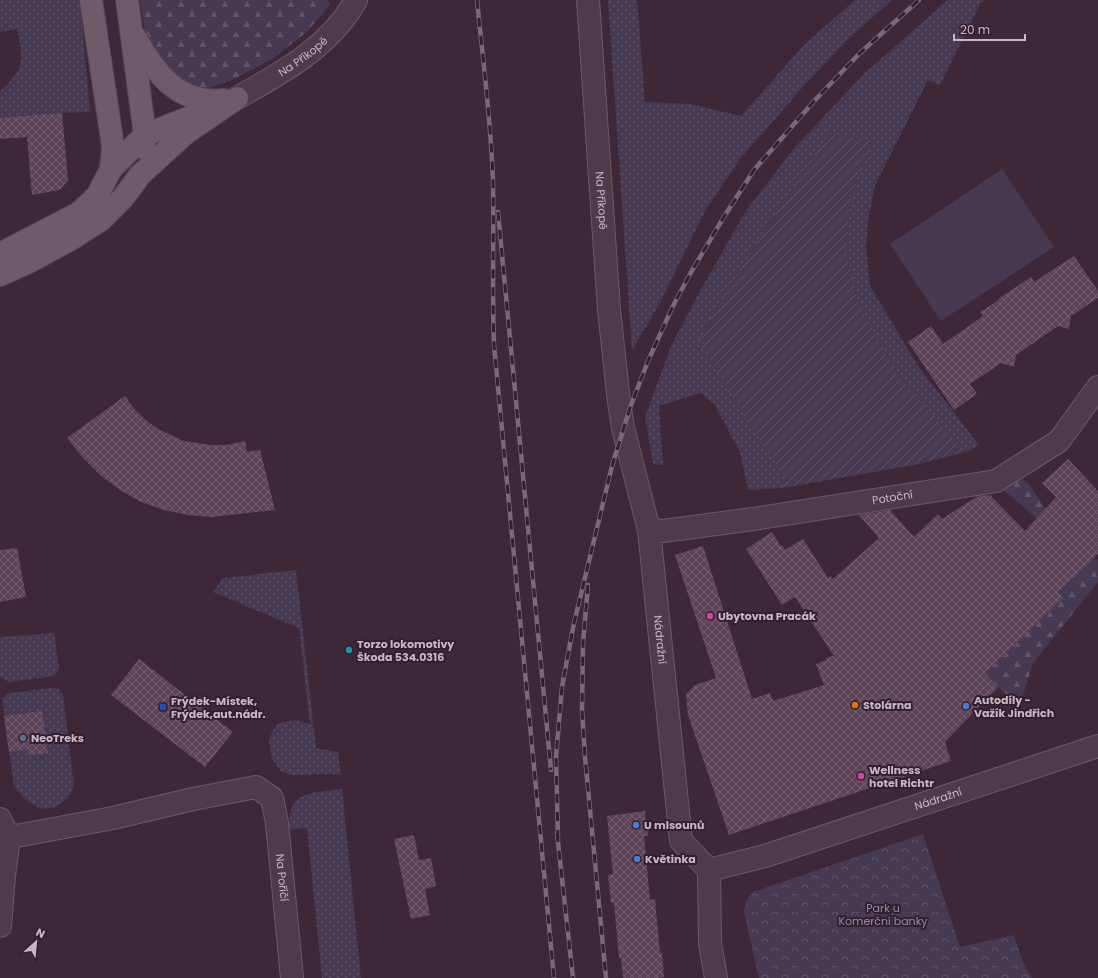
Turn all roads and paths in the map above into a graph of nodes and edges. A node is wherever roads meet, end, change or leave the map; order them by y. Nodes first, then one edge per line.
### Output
1 (92, 0) edge
2 (127, 0) edge
3 (356, 0) edge
4 (588, 0) edge
5 (131, 26) junction
6 (237, 98) junction
7 (108, 109) junction
8 (186, 133) junction
9 (145, 135) junction
10 (111, 169) junction
11 (140, 175) junction
12 (0, 254) edge
13 (0, 275) edge
14 (1098, 388) edge
15 (619, 402) joint
16 (649, 530) junction
17 (1098, 746) edge
18 (3, 832) edge
19 (709, 870) junction
20 (0, 926) edge
21 (292, 978) edge
22 (716, 978) edge

1 - 7 main road
2 - 5 main road
3 - 6 street, Na Příkopě
4 - 15 street, Na Příkopě
5 - 6 main road
5 - 9 main road
6 - 8 main road
6 - 9 main road
7 - 9 main road
7 - 10 main road
8 - 9 main road
8 - 11 main road
9 - 10 main road
9 - 11 main road
10 - 12 main road
11 - 13 main road
14 - 16 street, Potoční
15 - 16 street, Nádražní
16 - 19 street, Nádražní
17 - 19 street, Nádražní
18 - 20 street
18 - 21 street, Na Poříčí
19 - 22 street

